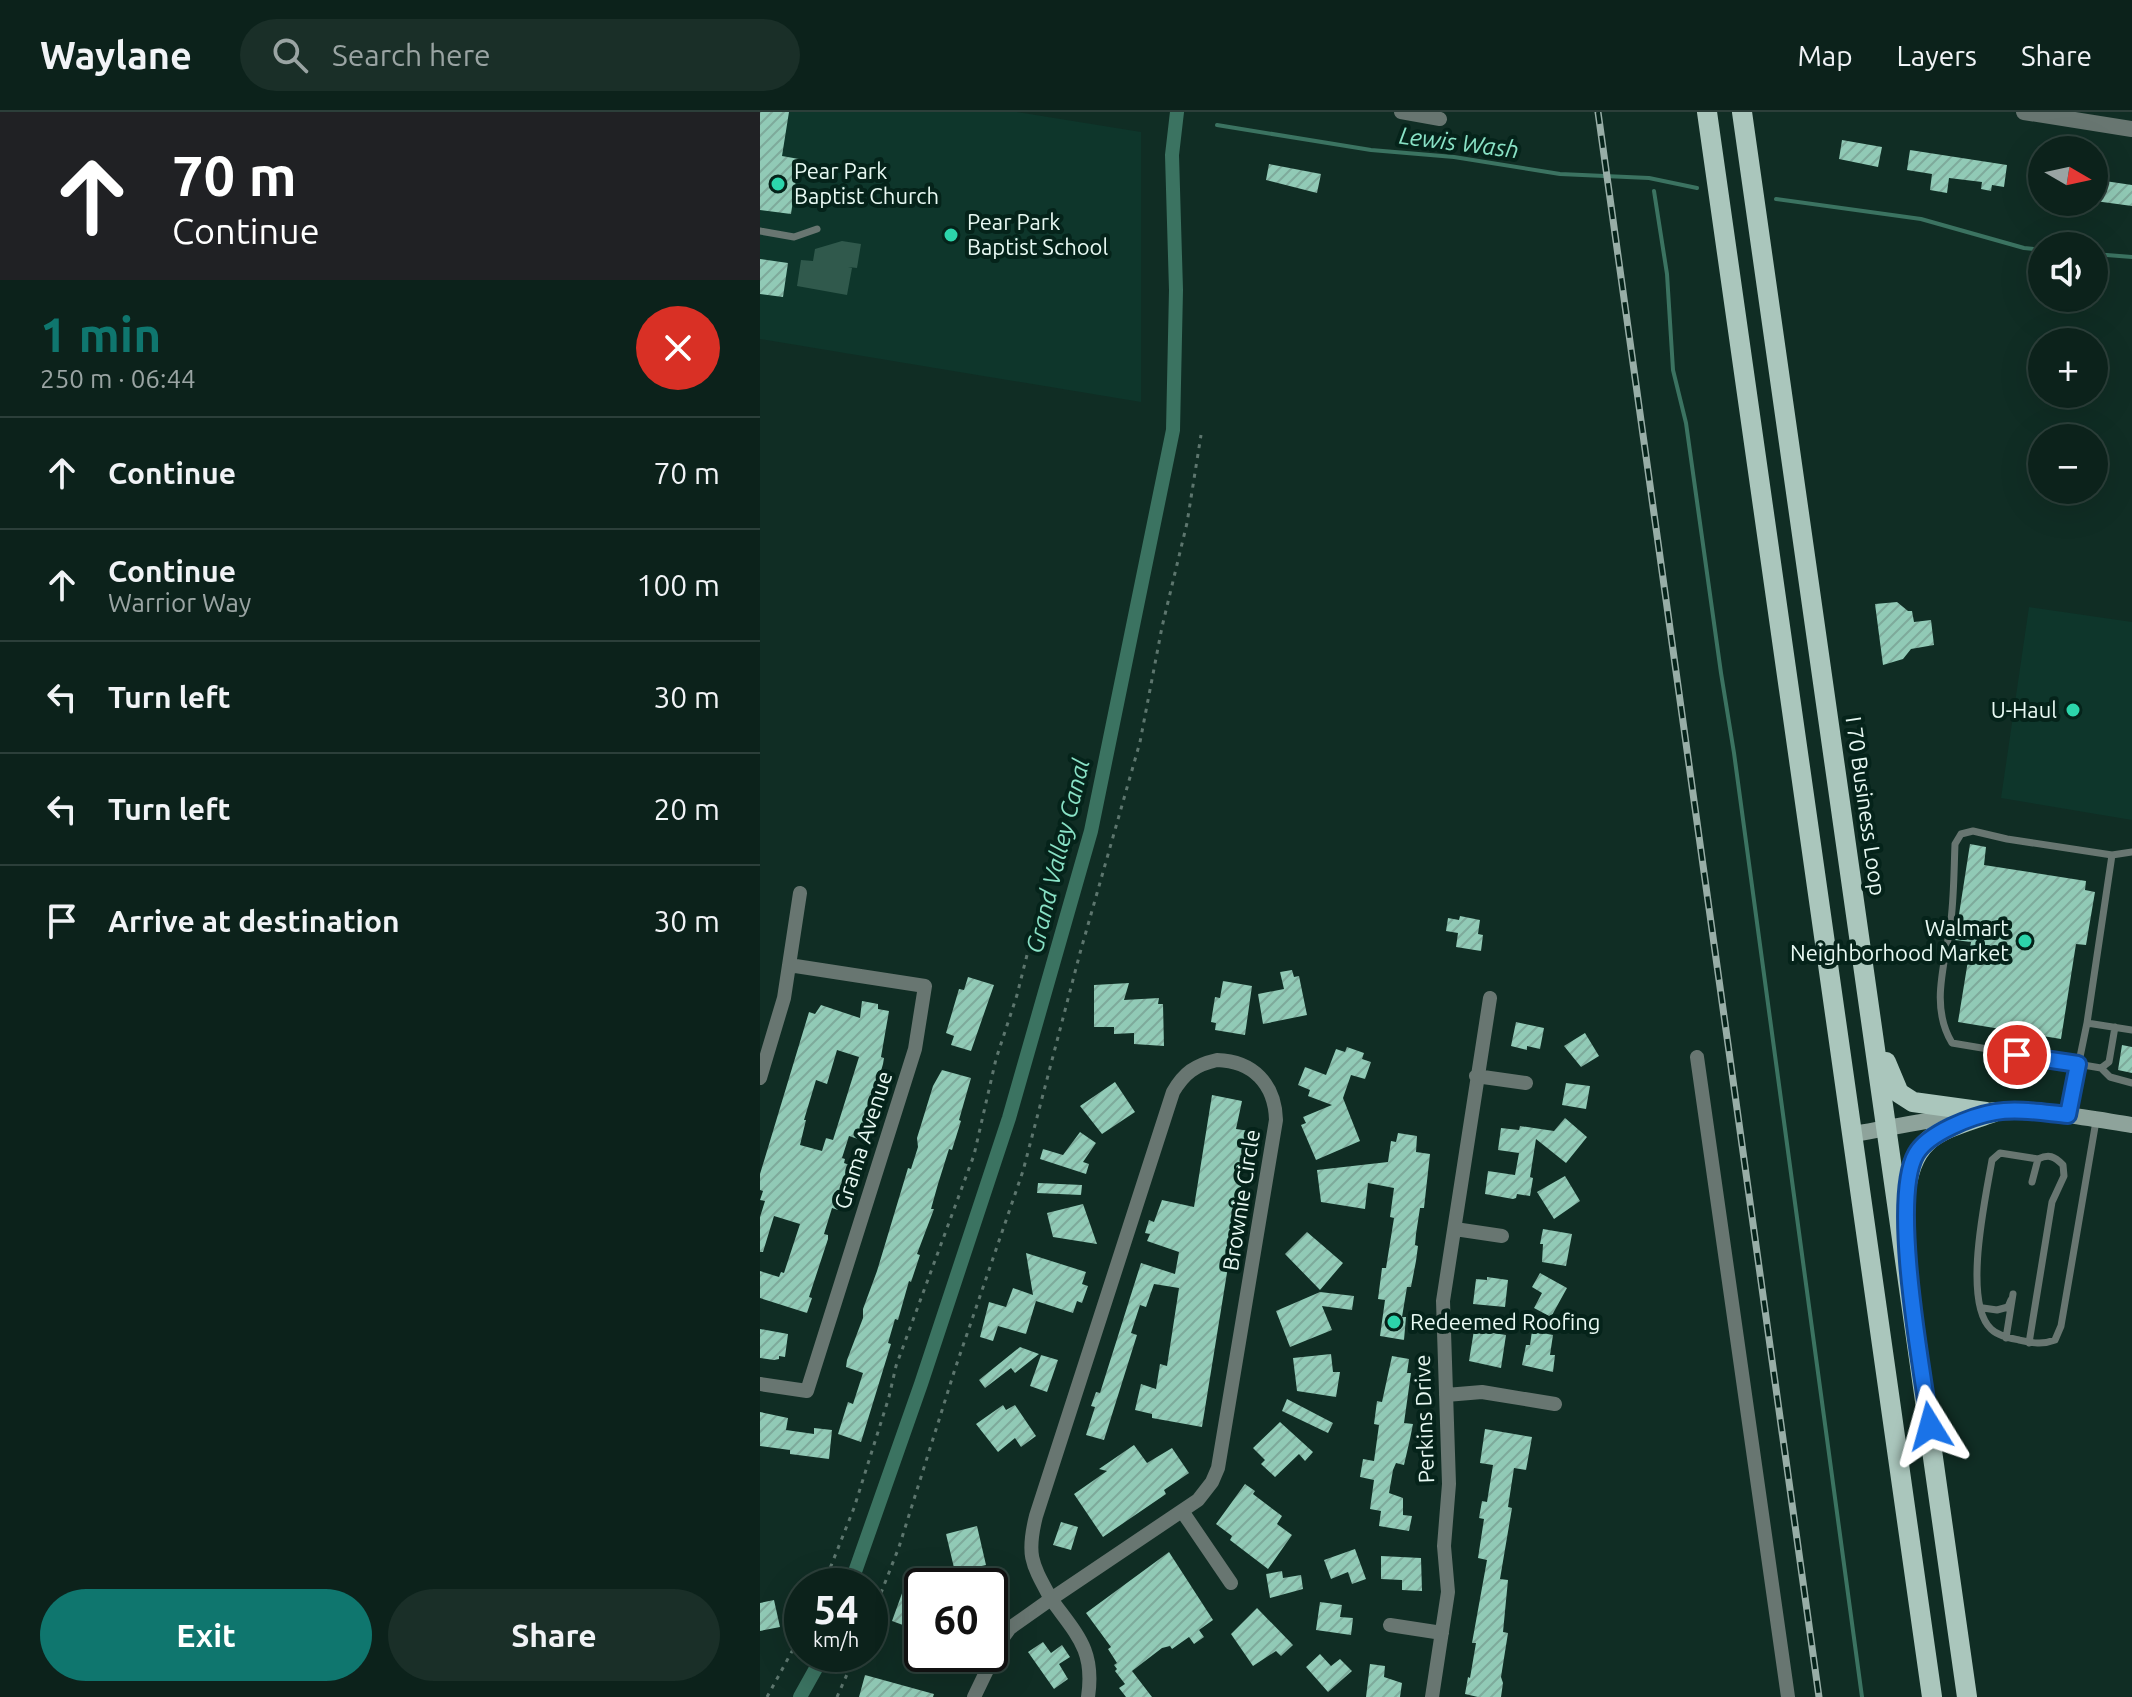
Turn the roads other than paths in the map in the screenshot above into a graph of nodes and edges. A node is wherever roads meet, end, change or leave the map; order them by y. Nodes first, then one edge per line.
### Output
1 (1401, 112) edge
2 (1707, 112) edge
3 (1742, 112) edge
4 (2024, 112) edge
5 (2069, 116) edge
6 (1440, 119) dead end
7 (2132, 129) edge
8 (817, 229) dead end
9 (760, 231) edge
10 (2132, 852) edge
11 (2112, 855) junction
12 (800, 893) dead end
13 (789, 965) junction
14 (1867, 978) junction
15 (1490, 998) dead end
16 (2087, 1023) junction
17 (2115, 1027) junction
18 (2132, 1030) edge
19 (1697, 1057) dead end
20 (2078, 1064) junction
21 (2101, 1068) junction
22 (1476, 1076) junction
23 (760, 1078) edge
24 (1526, 1083) dead end
25 (2132, 1083) edge
26 (1994, 1112) junction
27 (2068, 1115) junction
28 (2096, 1119) junction
29 (2132, 1125) edge
30 (1888, 1128) junction
31 (1854, 1134) junction
32 (2038, 1159) junction
33 (2032, 1182) dead end
34 (1455, 1229) junction
35 (1502, 1236) dead end
36 (1910, 1285) junction
37 (1983, 1308) junction
38 (2006, 1338) junction
39 (2029, 1343) junction
40 (760, 1384) edge
41 (1446, 1395) junction
42 (1555, 1404) dead end
43 (1182, 1511) junction
44 (1231, 1583) dead end
45 (1051, 1599) junction
46 (1390, 1625) dead end
47 (1442, 1633) junction
48 (974, 1697) edge
49 (1088, 1697) edge
50 (1432, 1697) edge
51 (1788, 1697) edge
52 (1932, 1697) edge
53 (1967, 1697) edge

1 - 6 street
2 - 31 main road
3 - 14 main road, I 70 Business Loop
4 - 5 street
5 - 7 street
8 - 9 lane
10 - 11 lane
11 - 16 lane
11 - 20 lane
12 - 13 street
13 - 23 street
13 - 40 street, Grama Avenue
14 - 26 main road
14 - 30 main road, I 70 Business Loop
15 - 22 street, Perkins Drive
16 - 17 lane
16 - 20 lane
17 - 18 lane
17 - 21 lane
19 - 51 street
20 - 21 lane
20 - 27 lane
21 - 25 lane
22 - 24 street
22 - 34 street, Perkins Drive
26 - 27 main road
26 - 30 main road
26 - 36 main road
27 - 28 main road
28 - 29 main road
28 - 39 lane
30 - 31 main road
30 - 36 main road, I 70 Business Loop
31 - 52 main road
32 - 33 lane
32 - 37 lane
32 - 39 lane
34 - 35 street
34 - 41 street, Perkins Drive
36 - 53 main road, I 70 Business Loop
37 - 38 lane
37 - 38 lane
38 - 39 lane
41 - 42 street
41 - 47 street, Perkins Drive
43 - 44 street
43 - 45 street, Brownie Circle
43 - 45 street, Brownie Circle
45 - 48 street, Brownie Circle
45 - 49 street
46 - 47 street
47 - 50 street, Perkins Drive

